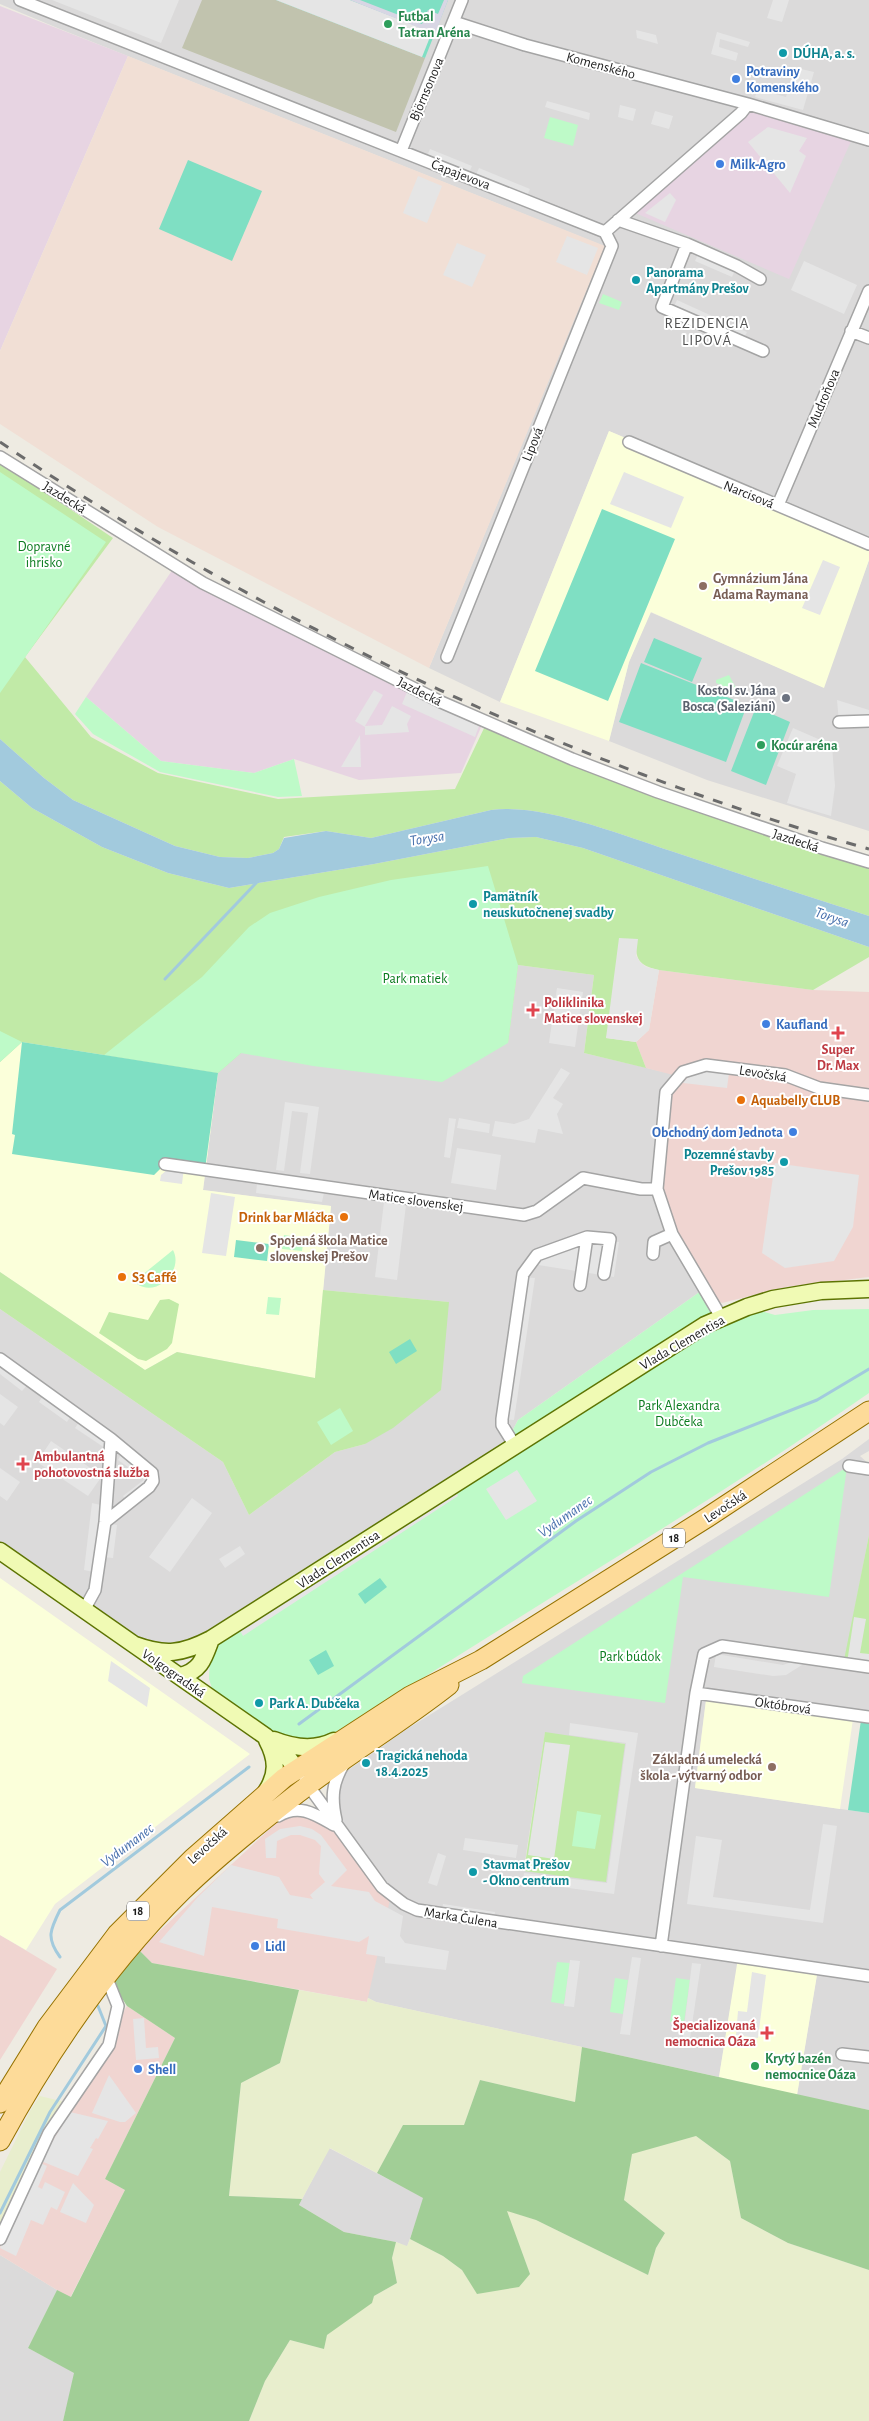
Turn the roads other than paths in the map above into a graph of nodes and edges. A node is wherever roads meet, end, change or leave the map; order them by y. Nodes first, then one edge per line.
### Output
1 (20, 0) edge
2 (462, 0) edge
3 (454, 22) junction
4 (748, 104) junction
5 (869, 140) edge
6 (401, 151) junction
7 (618, 220) junction
8 (605, 232) junction
9 (687, 244) junction
10 (760, 279) dead end
11 (869, 291) edge
12 (851, 331) junction
13 (869, 338) edge
14 (763, 351) dead end
15 (629, 442) dead end
16 (0, 457) edge
17 (778, 506) junction
18 (869, 544) edge
19 (447, 658) dead end
20 (869, 721) edge
21 (839, 722) dead end
22 (869, 862) edge
23 (869, 1095) edge
24 (165, 1164) dead end
25 (657, 1189) junction
26 (672, 1234) junction
27 (586, 1237) junction
28 (653, 1254) dead end
29 (604, 1274) dead end
30 (580, 1285) dead end
31 (869, 1289) edge
32 (721, 1317) junction
33 (0, 1359) edge
34 (868, 1412) edge
35 (111, 1439) junction
36 (514, 1446) junction
37 (849, 1466) dead end
38 (869, 1469) edge
39 (105, 1522) junction
40 (0, 1551) edge
41 (84, 1610) junction
42 (211, 1639) junction
43 (134, 1645) junction
44 (187, 1651) junction
45 (481, 1660) junction
46 (204, 1661) junction
47 (869, 1667) edge
48 (180, 1676) junction
49 (696, 1693) junction
50 (212, 1699) junction
51 (869, 1717) edge
52 (264, 1736) junction
53 (347, 1736) junction
54 (349, 1758) junction
55 (297, 1770) junction
56 (308, 1786) junction
57 (264, 1795) junction
58 (338, 1827) junction
59 (228, 1849) junction
60 (661, 1946) junction
61 (106, 1976) junction
62 (869, 1976) edge
63 (842, 2054) dead end
64 (869, 2058) edge
65 (6, 2081) edge
66 (30, 2087) junction
67 (0, 2103) edge
68 (0, 2141) edge
69 (0, 2239) edge

1 - 6 street, Čapajevova
2 - 3 street, Björnsonova
3 - 4 street, Komenského
3 - 6 street, Björnsonova
4 - 5 street
4 - 7 street
6 - 8 street, Čapajevova
7 - 8 street
7 - 9 street
8 - 19 street, Lipová
9 - 10 street
9 - 14 street
11 - 12 street, Mudroňova
12 - 13 street
12 - 17 street, Mudroňova
15 - 17 street, Narcisová
16 - 22 street, Jazdecká
17 - 18 street, Narcisová
20 - 21 street
23 - 25 street, Levočská
24 - 25 street, Matice slovenskej
25 - 26 street
26 - 28 street
26 - 32 street
27 - 29 street
27 - 30 street
27 - 36 street
31 - 32 street, Vlada Clementisa
32 - 36 street, Vlada Clementisa
33 - 35 street
34 - 45 main road, Levočská / 18
35 - 39 street
35 - 39 street
36 - 42 street, Vlada Clementisa
37 - 38 street
39 - 41 street
40 - 41 street, Volgogradská
41 - 43 street, Volgogradská
42 - 44 street, Vlada Clementisa
42 - 46 street
43 - 44 street, Vlada Clementisa
43 - 48 street, Volgogradská
44 - 48 street
45 - 53 main road, Levočská / 18
45 - 54 main road, Levočská / 18
46 - 48 street
46 - 50 street
47 - 49 street
48 - 50 street, Volgogradská
49 - 51 street, Októbrová
49 - 60 street
50 - 52 street, Volgogradská
52 - 53 street, Volgogradská
52 - 55 street, Volgogradská
52 - 57 street
53 - 55 main road, Levočská / 18
54 - 56 main road, Levočská / 18
54 - 58 street
55 - 56 street, Marka Čulena
55 - 57 main road, Levočská / 18
56 - 58 street, Marka Čulena
56 - 59 main road, Levočská / 18
57 - 65 main road, Levočská / 18
58 - 59 street
58 - 60 street, Marka Čulena
59 - 61 main road, Levočská / 18
60 - 62 street, Marka Čulena
61 - 66 main road, Levočská / 18
61 - 69 street
63 - 64 street
65 - 66 street
65 - 67 main road, Levočská / 18
66 - 68 main road, Levočská / 18

